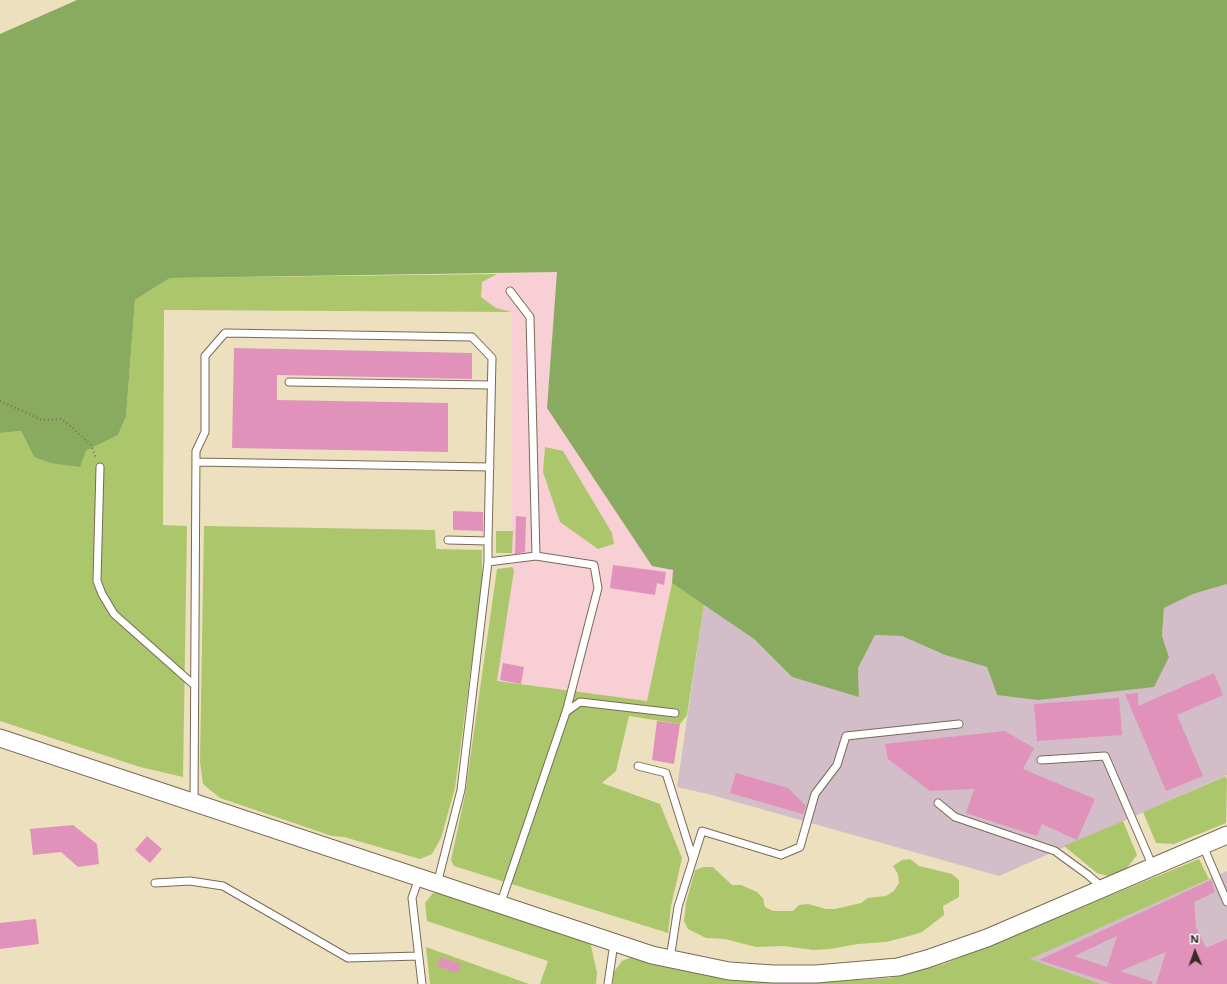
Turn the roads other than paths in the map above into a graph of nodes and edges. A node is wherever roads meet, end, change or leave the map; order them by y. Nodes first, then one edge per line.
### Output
1 (510, 291) dead end
2 (289, 382) dead end
3 (491, 385) junction
4 (196, 462) junction
5 (100, 467) road end
6 (490, 467) junction
7 (448, 540) dead end
8 (488, 541) junction
9 (536, 556) junction
10 (488, 562) junction
11 (194, 685) junction
12 (566, 712) junction
13 (675, 713) dead end
14 (959, 724) dead end
15 (0, 738) edge
16 (1041, 760) dead end
17 (638, 766) dead end
18 (194, 802) junction
19 (938, 803) dead end
20 (1227, 835) edge
21 (1203, 846) junction
22 (693, 859) junction
23 (1154, 867) junction
24 (419, 878) junction
25 (155, 883) dead end
26 (437, 884) junction
27 (1103, 888) junction
28 (1227, 902) edge
29 (499, 905) junction
30 (614, 942) junction
31 (418, 956) junction
32 (670, 959) junction
33 (422, 984) edge
34 (608, 984) edge

1 - 9 lane
2 - 3 lane
3 - 4 lane
3 - 6 lane
4 - 6 lane
4 - 11 lane
5 - 11 lane
6 - 8 lane
7 - 8 lane
8 - 10 lane
9 - 10 lane
9 - 12 lane
10 - 26 lane
11 - 18 lane
12 - 13 lane
12 - 29 lane
14 - 22 lane
15 - 18 street
16 - 23 lane
17 - 22 lane
18 - 24 street
19 - 27 lane
20 - 21 street
21 - 23 street
21 - 28 lane
22 - 32 lane
23 - 27 street
24 - 26 street
24 - 31 lane
25 - 31 lane
26 - 29 street
27 - 32 street
29 - 30 street
30 - 32 street
30 - 34 lane
31 - 33 lane

